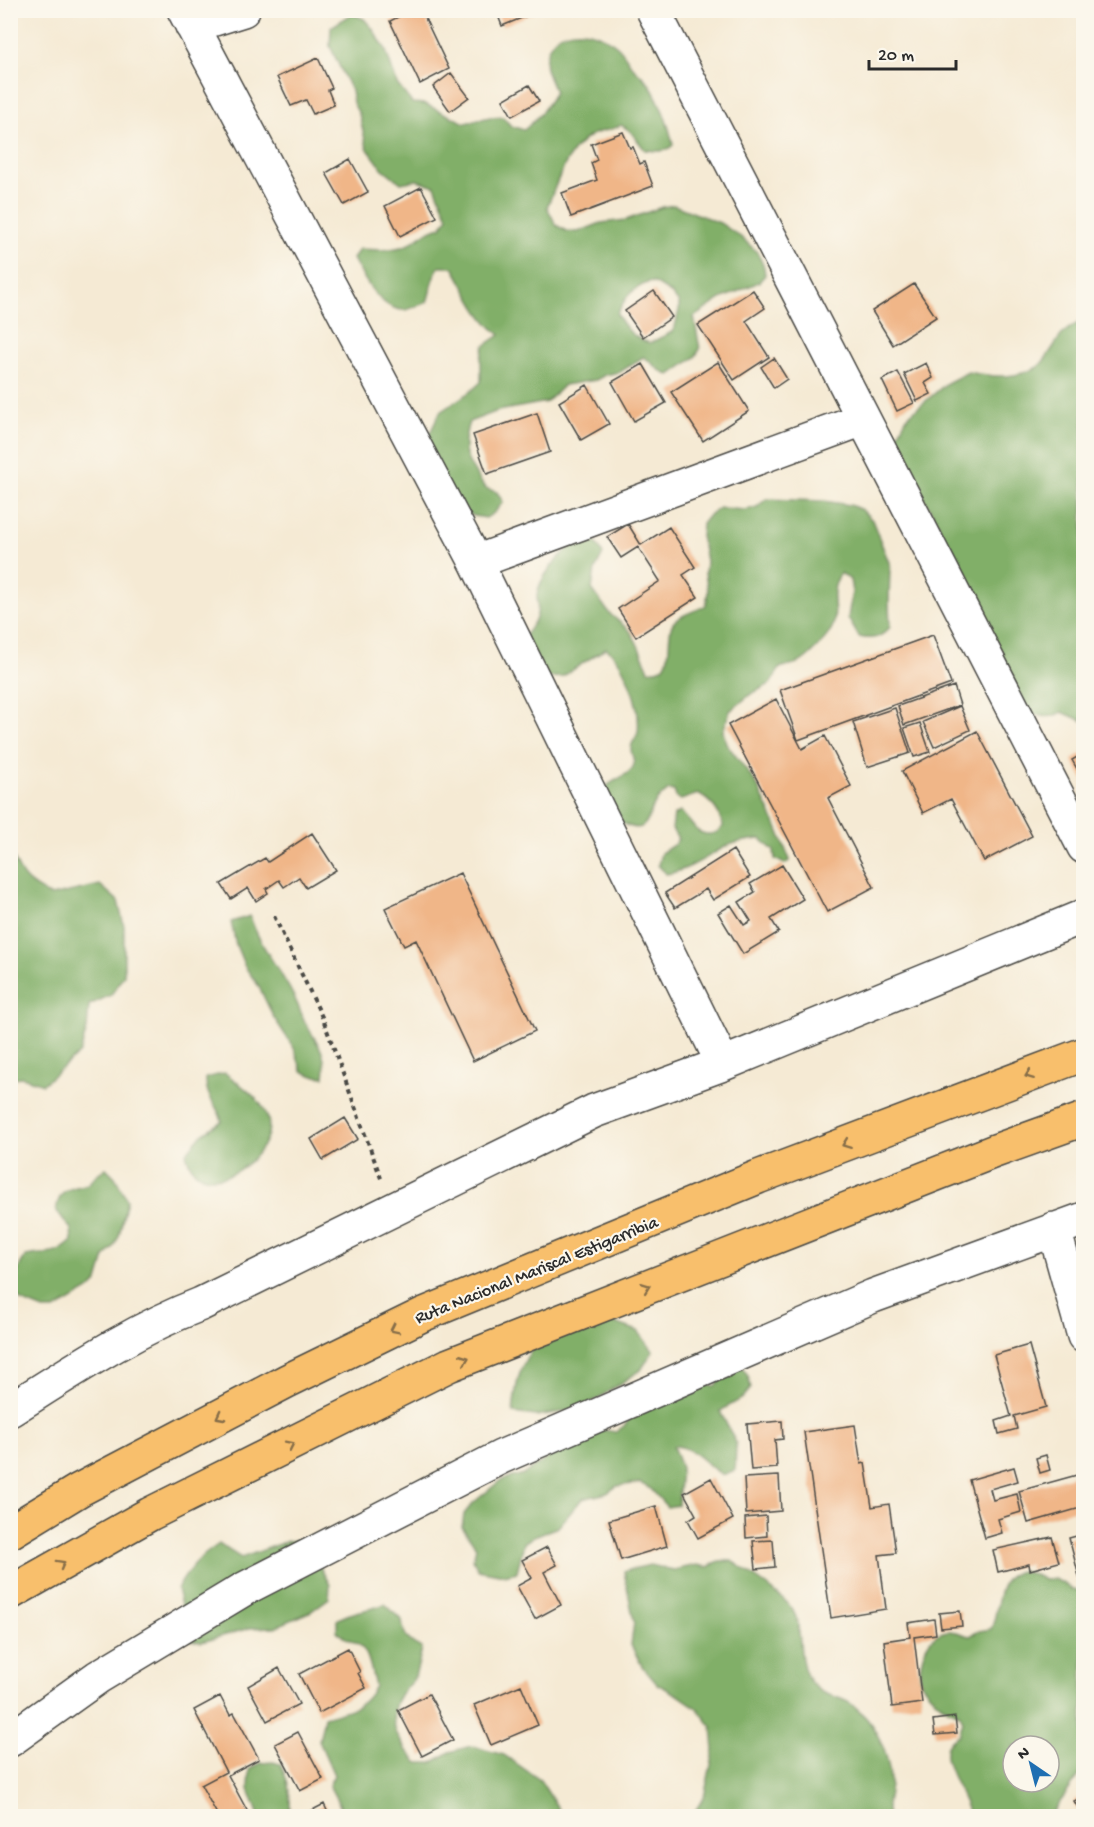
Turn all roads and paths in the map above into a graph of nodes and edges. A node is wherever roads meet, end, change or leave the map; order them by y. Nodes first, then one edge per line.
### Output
1 (243, 10) edge
2 (653, 10) edge
3 (188, 18) edge
4 (863, 419) junction
5 (476, 562) junction
6 (1083, 847) edge
7 (274, 916) dead end
8 (1083, 916) edge
9 (1083, 1054) edge
10 (723, 1064) junction
11 (1083, 1119) edge
12 (393, 1210) junction
13 (1069, 1224) edge
14 (1083, 1336) edge
15 (10, 1410) edge
16 (10, 1532) edge
17 (10, 1593) edge
18 (10, 1740) edge

1 - 3 street
2 - 4 street
3 - 5 street
4 - 5 street
4 - 6 street
5 - 10 street
7 - 12 path
8 - 10 street
9 -> 16 highway, Ruta Nacional Mariscal Estigarribia
10 - 12 street
17 -> 11 highway
12 - 15 street
13 - 14 street
13 - 18 street

